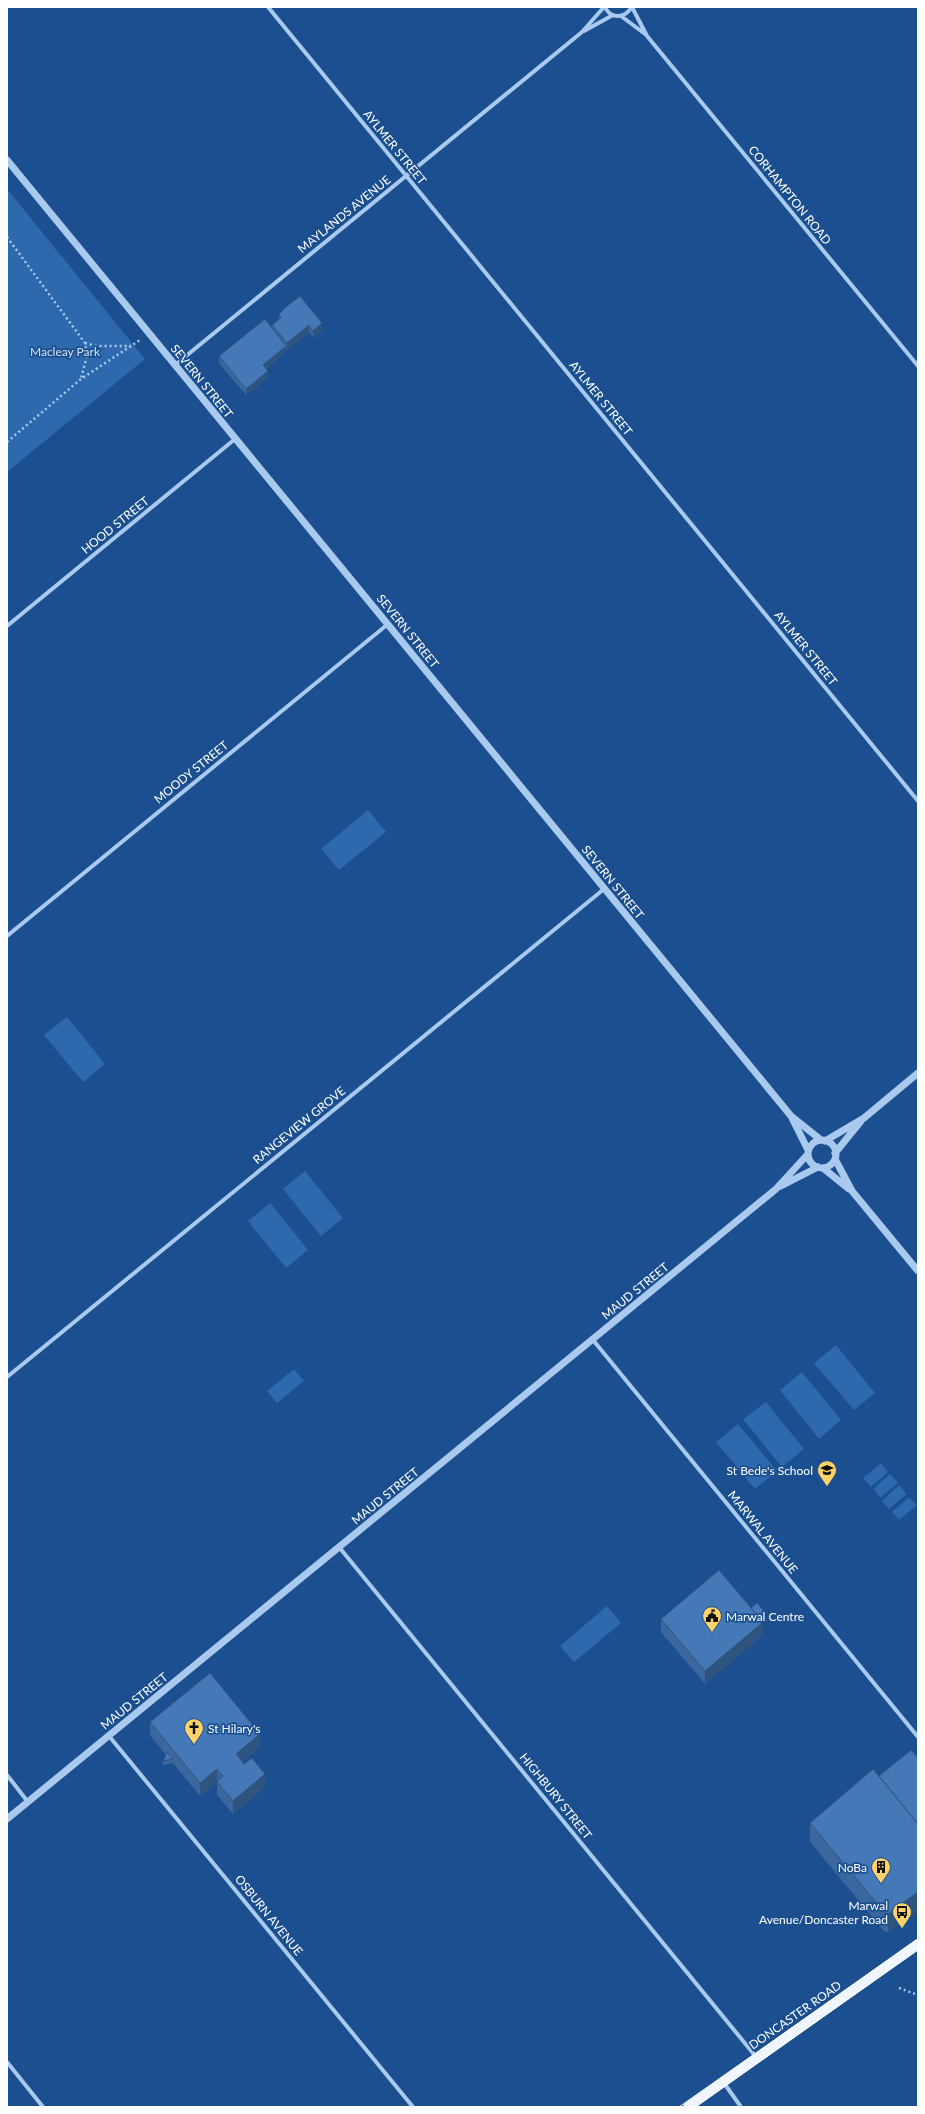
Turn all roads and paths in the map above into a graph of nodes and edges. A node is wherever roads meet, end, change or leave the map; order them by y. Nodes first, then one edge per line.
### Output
1 (268, 7) edge
2 (604, 7) edge
3 (632, 7) edge
4 (613, 15) junction
5 (621, 16) junction
6 (582, 32) junction
7 (647, 36) junction
8 (7, 160) edge
9 (406, 176) junction
10 (7, 238) edge
11 (85, 343) junction
12 (136, 343) dead end
13 (132, 346) junction
14 (175, 365) junction
15 (918, 366) edge
16 (81, 379) junction
17 (236, 439) junction
18 (7, 442) edge
19 (388, 624) junction
20 (7, 626) edge
21 (918, 801) edge
22 (604, 888) junction
23 (7, 936) edge
24 (918, 1074) edge
25 (791, 1116) junction
26 (864, 1118) junction
27 (823, 1140) junction
28 (808, 1152) junction
29 (835, 1156) junction
30 (820, 1168) junction
31 (776, 1189) junction
32 (852, 1191) junction
33 (918, 1271) edge
34 (593, 1340) junction
35 (7, 1378) edge
36 (339, 1547) junction
37 (109, 1736) junction
38 (918, 1737) edge
39 (7, 1776) edge
40 (28, 1802) junction
41 (7, 1819) edge
42 (918, 1944) edge
43 (899, 1988) dead end
44 (918, 1995) edge
45 (757, 2058) junction
46 (7, 2062) edge
47 (723, 2082) junction
48 (43, 2107) edge
49 (413, 2107) edge
50 (688, 2107) edge
51 (741, 2107) edge

1 - 9 street, AYLMER STREET
2 - 4 street
2 - 6 street, MAYLANDS AVENUE
3 - 5 street
3 - 7 street, CORHAMPTON ROAD
4 - 5 street
4 - 6 street, MAYLANDS AVENUE
5 - 7 street, CORHAMPTON ROAD
6 - 9 street, MAYLANDS AVENUE
7 - 15 street, CORHAMPTON ROAD
8 - 14 street, SEVERN STREET
9 - 14 street, MAYLANDS AVENUE
9 - 21 street, AYLMER STREET
10 - 11 path
11 - 13 path
11 - 16 path
12 - 13 path
13 - 16 path
14 - 17 street, SEVERN STREET
16 - 18 path
17 - 19 street, SEVERN STREET
17 - 20 street, HOOD STREET
19 - 22 street, SEVERN STREET
19 - 23 street, MOODY STREET
22 - 25 street, SEVERN STREET
22 - 35 street, RANGEVIEW GROVE
24 - 26 street
25 - 27 street, SEVERN STREET
25 - 28 street, SEVERN STREET
26 - 27 street
26 - 29 street
27 - 28 street
27 - 29 street
28 - 30 street
28 - 31 street, MAUD STREET
29 - 30 street
29 - 32 street
30 - 31 street, MAUD STREET
30 - 32 street
31 - 34 street, MAUD STREET
32 - 33 street
34 - 36 street, MAUD STREET
34 - 38 street, MARWAL AVENUE
36 - 37 street, MAUD STREET
36 - 45 street, HIGHBURY STREET
37 - 40 street, MAUD STREET
37 - 49 street, OSBURN AVENUE
39 - 40 street
40 - 41 street, MAUD STREET
42 - 45 main road, DONCASTER ROAD
43 - 44 path
45 - 47 main road, DONCASTER ROAD
46 - 48 street
47 - 50 main road, DONCASTER ROAD
47 - 51 street

